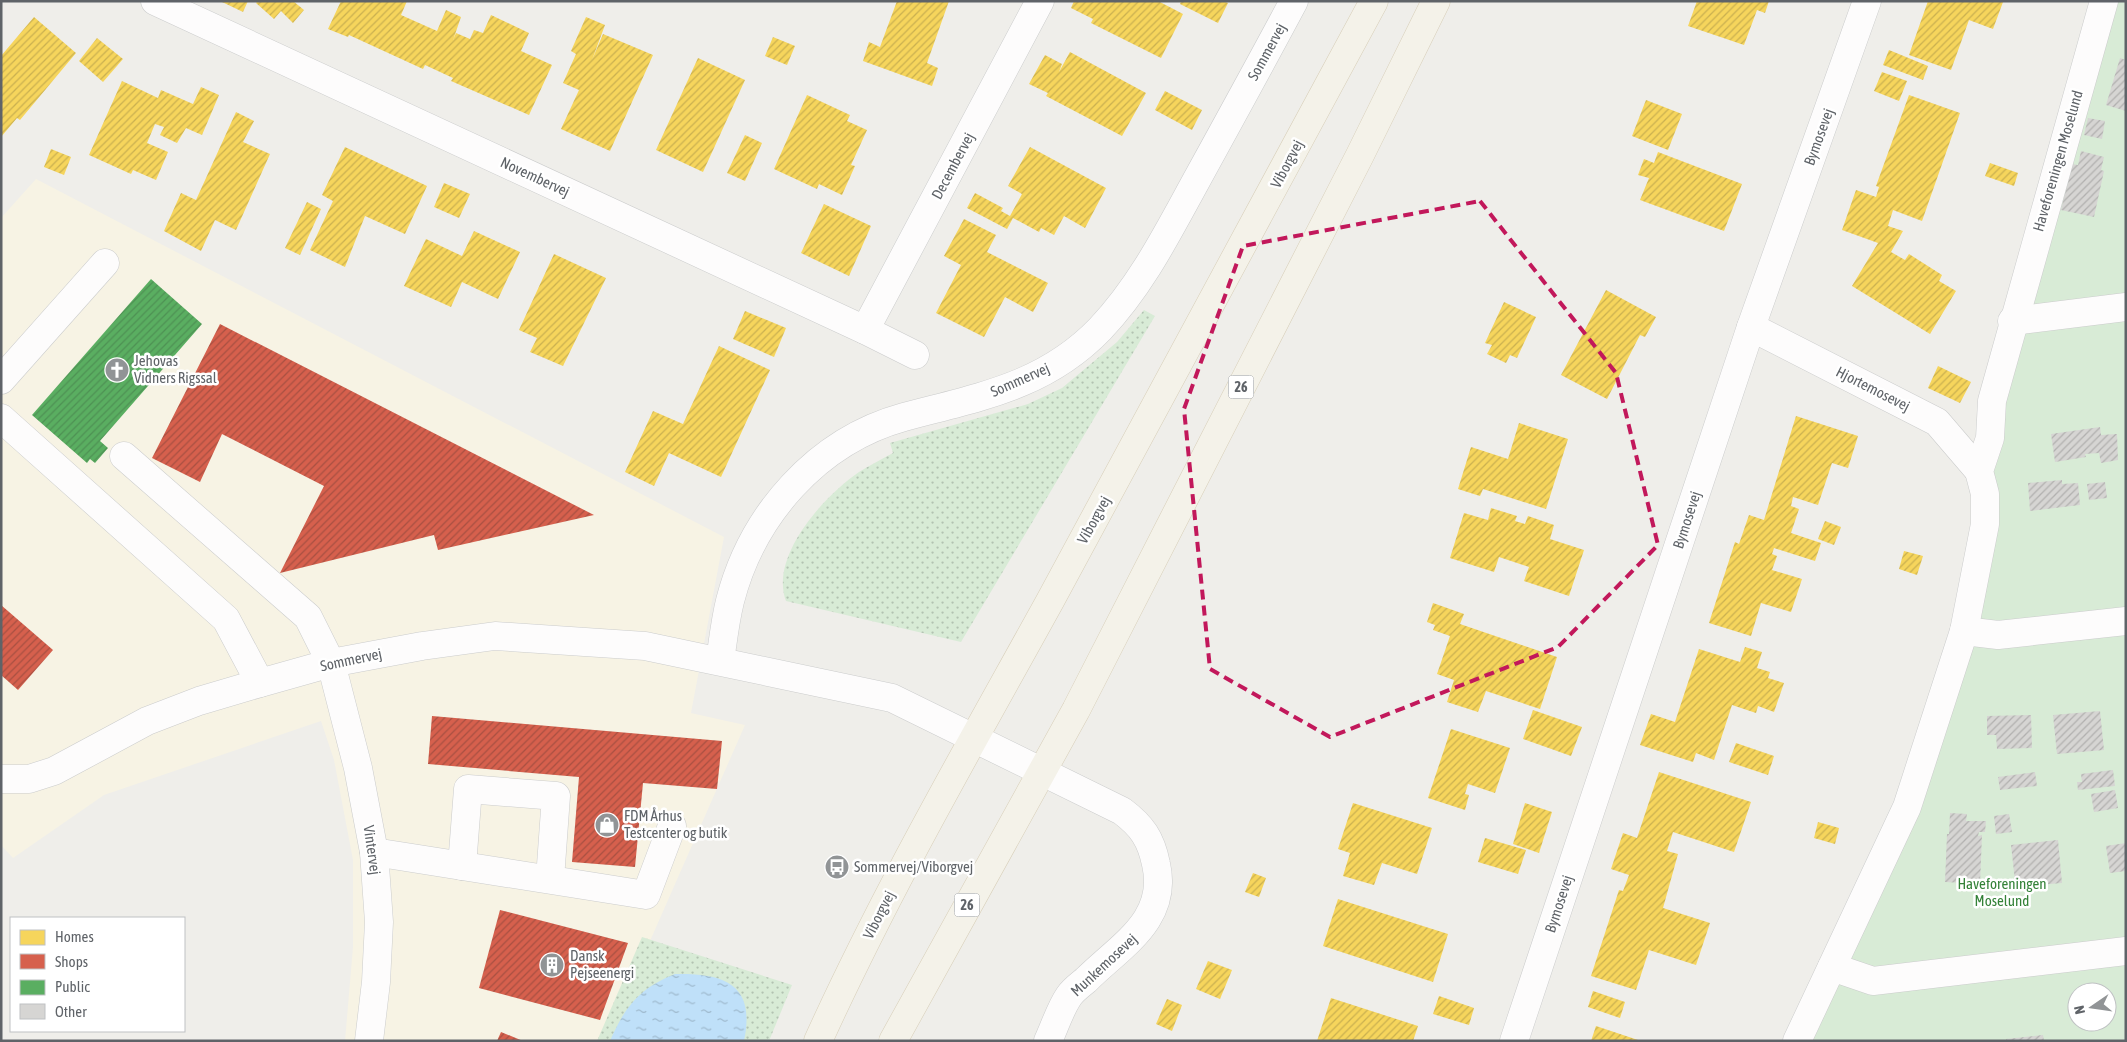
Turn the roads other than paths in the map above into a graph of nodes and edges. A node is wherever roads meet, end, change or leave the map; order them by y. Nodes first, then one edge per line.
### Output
1 (155, 1) edge
2 (1040, 1) edge
3 (1294, 1) edge
4 (1374, 1) edge
5 (1436, 1) edge
6 (1867, 1) edge
7 (2104, 1) edge
8 (106, 263) dead end
9 (2126, 307) edge
10 (2012, 322) junction
11 (1751, 327) junction
12 (865, 330) junction
13 (915, 355) dead end
14 (1, 380) edge
15 (1, 418) edge
16 (124, 456) dead end
17 (1979, 471) junction
18 (2126, 622) edge
19 (1964, 631) junction
20 (720, 661) junction
21 (331, 663) junction
22 (260, 683) junction
23 (974, 738) junction
24 (1042, 771) junction
25 (1, 779) edge
26 (672, 826) dead end
27 (374, 852) junction
28 (462, 866) junction
29 (550, 880) junction
30 (2126, 951) edge
31 (1832, 967) junction
32 (369, 1041) edge
33 (818, 1041) edge
34 (893, 1041) edge
35 (1048, 1041) edge
36 (1514, 1041) edge
37 (1797, 1041) edge

1 - 12 street, Novembervej
2 - 12 street, Decembervej
3 - 20 street, Sommervej
4 - 23 main road, Viborgvej
5 - 24 main road, 26
6 - 11 street, Bymosevej
7 - 10 street, Haveforeningen Moselund
8 - 14 street
9 - 10 street
10 - 17 street, Haveforeningen Moselund
11 - 17 street, Hjortemosevej
11 - 36 street, Bymosevej
12 - 13 street, Novembervej
15 - 22 street
16 - 21 street, Vintervej
17 - 19 street
18 - 19 street
19 - 31 street
20 - 21 street, Sommervej
20 - 23 street, Sommervej
21 - 22 street, Sommervej
21 - 27 street, Vintervej
22 - 25 street, Sommervej
23 - 24 street, Munkemosevej
23 - 33 main road, Viborgvej
24 - 34 main road, 26
24 - 35 street, Munkemosevej
26 - 29 street
27 - 28 street
27 - 32 street, Vintervej
28 - 29 street
28 - 29 street
30 - 31 street
31 - 37 street

